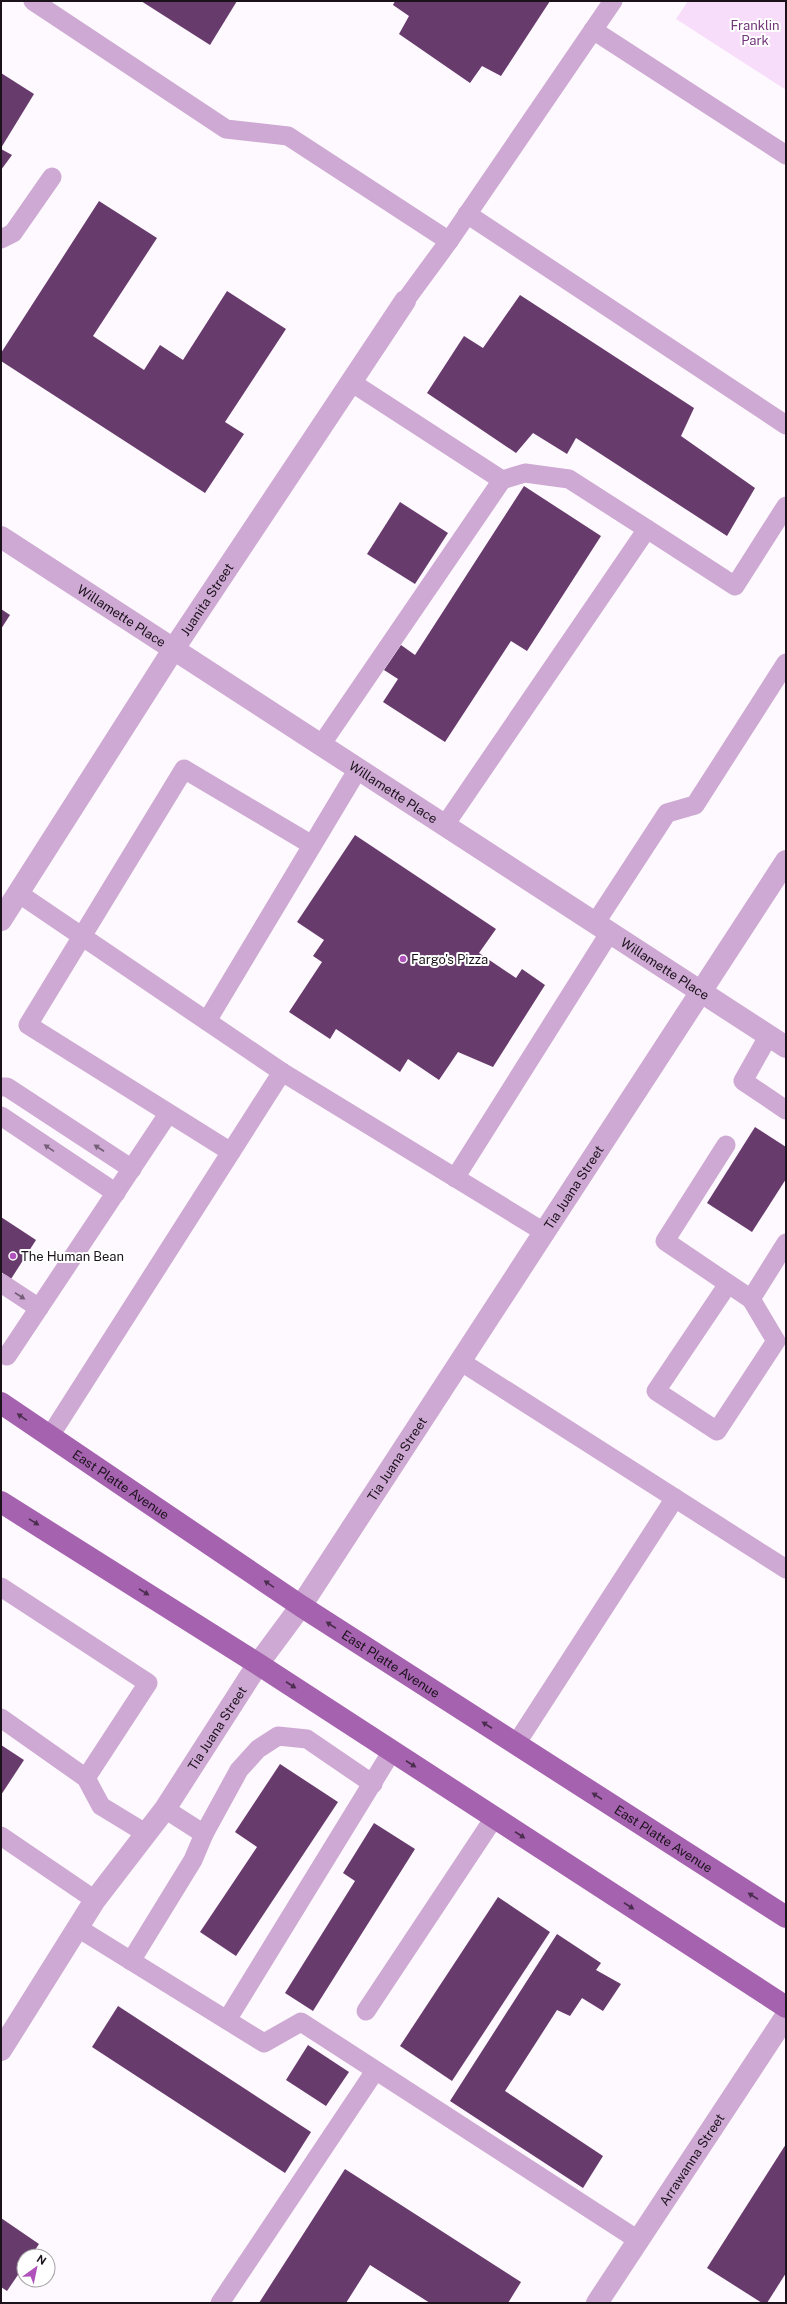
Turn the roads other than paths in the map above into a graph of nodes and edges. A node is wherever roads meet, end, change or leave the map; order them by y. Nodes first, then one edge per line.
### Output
1 (33, 1) edge
2 (613, 1) edge
3 (593, 30) junction
4 (786, 155) edge
5 (52, 177) dead end
6 (467, 214) junction
7 (1, 239) edge
8 (449, 241) junction
9 (405, 301) joint
10 (351, 382) junction
11 (786, 425) edge
12 (502, 480) junction
13 (786, 508) edge
14 (646, 529) junction
15 (1, 537) edge
16 (173, 650) junction
17 (786, 663) edge
18 (321, 745) junction
19 (358, 769) junction
20 (445, 825) junction
21 (312, 845) junction
22 (786, 861) edge
23 (18, 893) junction
24 (1, 920) edge
25 (603, 927) junction
26 (82, 936) junction
27 (701, 990) junction
28 (207, 1021) junction
29 (777, 1041) edge
30 (282, 1072) junction
31 (1, 1087) edge
32 (786, 1110) edge
33 (168, 1114) junction
34 (1, 1116) edge
35 (726, 1145) dead end
36 (231, 1152) junction
37 (132, 1169) junction
38 (455, 1178) junction
39 (116, 1194) junction
40 (544, 1232) junction
41 (786, 1243) edge
42 (1, 1283) edge
43 (728, 1284) junction
44 (751, 1299) junction
45 (39, 1308) junction
46 (8, 1356) dead end
47 (460, 1361) junction
48 (1, 1403) edge
49 (50, 1436) junction
50 (675, 1498) junction
51 (1, 1502) edge
52 (786, 1569) edge
53 (1, 1587) edge
54 (301, 1606) junction
55 (258, 1664) junction
56 (1, 1718) edge
57 (516, 1744) junction
58 (392, 1751) junction
59 (86, 1778) junction
60 (373, 1784) junction
61 (165, 1809) junction
62 (494, 1818) junction
63 (147, 1834) junction
64 (204, 1834) junction
65 (1, 1836) edge
66 (95, 1900) junction
67 (786, 1917) edge
68 (78, 1928) junction
69 (131, 1961) junction
70 (786, 2007) edge
71 (366, 2011) dead end
72 (786, 2016) edge
73 (227, 2020) junction
74 (1, 2050) edge
75 (375, 2071) junction
76 (638, 2240) junction
77 (220, 2303) edge
78 (597, 2303) edge

1 - 8 lane
2 - 3 lane
3 - 4 lane
3 - 6 lane
5 - 7 lane
6 - 8 lane
6 - 11 lane
8 - 9 lane
9 - 10 street, Juanita Street
10 - 12 lane
10 - 16 street, Juanita Street
12 - 14 lane
12 - 18 lane
13 - 14 lane
14 - 20 lane
15 - 16 street, Willamette Place
16 - 18 street, Willamette Place
16 - 23 street, Juanita Street
17 - 25 lane
18 - 19 street, Willamette Place
19 - 20 street, Willamette Place
19 - 21 lane
20 - 25 street, Willamette Place
21 - 26 lane
21 - 28 lane
22 - 27 street, Tia Juana Street
23 - 24 street, Juanita Street
23 - 26 lane
25 - 27 street, Willamette Place
25 - 38 lane
26 - 28 lane
26 - 33 lane
27 - 29 street, Willamette Place
27 - 40 street, Tia Juana Street
28 - 30 lane
29 - 32 lane
30 - 36 lane
30 - 38 lane
37 -> 31 lane
33 - 36 lane
33 - 37 lane
39 -> 34 lane
35 - 43 lane
36 - 49 lane
37 - 39 lane
38 - 40 lane
39 - 45 lane
40 - 47 street, Tia Juana Street
41 - 44 lane
42 -> 45 lane
43 - 44 lane
43 - 44 lane
45 - 46 lane
47 - 50 lane
47 - 54 street, Tia Juana Street
49 -> 48 main road, East Platte Avenue
54 -> 49 main road, East Platte Avenue
50 - 52 lane
50 - 57 lane
51 -> 55 main road
53 - 59 lane
54 - 55 street, Tia Juana Street
57 -> 54 main road, East Platte Avenue
55 -> 58 main road
55 - 61 street, Tia Juana Street
56 - 59 lane
67 -> 57 main road, East Platte Avenue
58 - 60 lane
58 -> 62 main road
59 - 63 lane
60 - 64 lane
60 - 73 lane
61 - 63 street, Tia Juana Street
61 - 64 lane
62 -> 70 main road
62 - 71 lane
63 - 66 street, Tia Juana Street
64 - 69 lane
65 - 66 lane
66 - 68 street, Tia Juana Street
68 - 69 lane
68 - 74 street, Tia Juana Street
69 - 73 lane
72 - 76 street, Arrawanna Street
73 - 75 lane
75 - 76 lane
75 - 77 lane
76 - 78 street, Arrawanna Street

